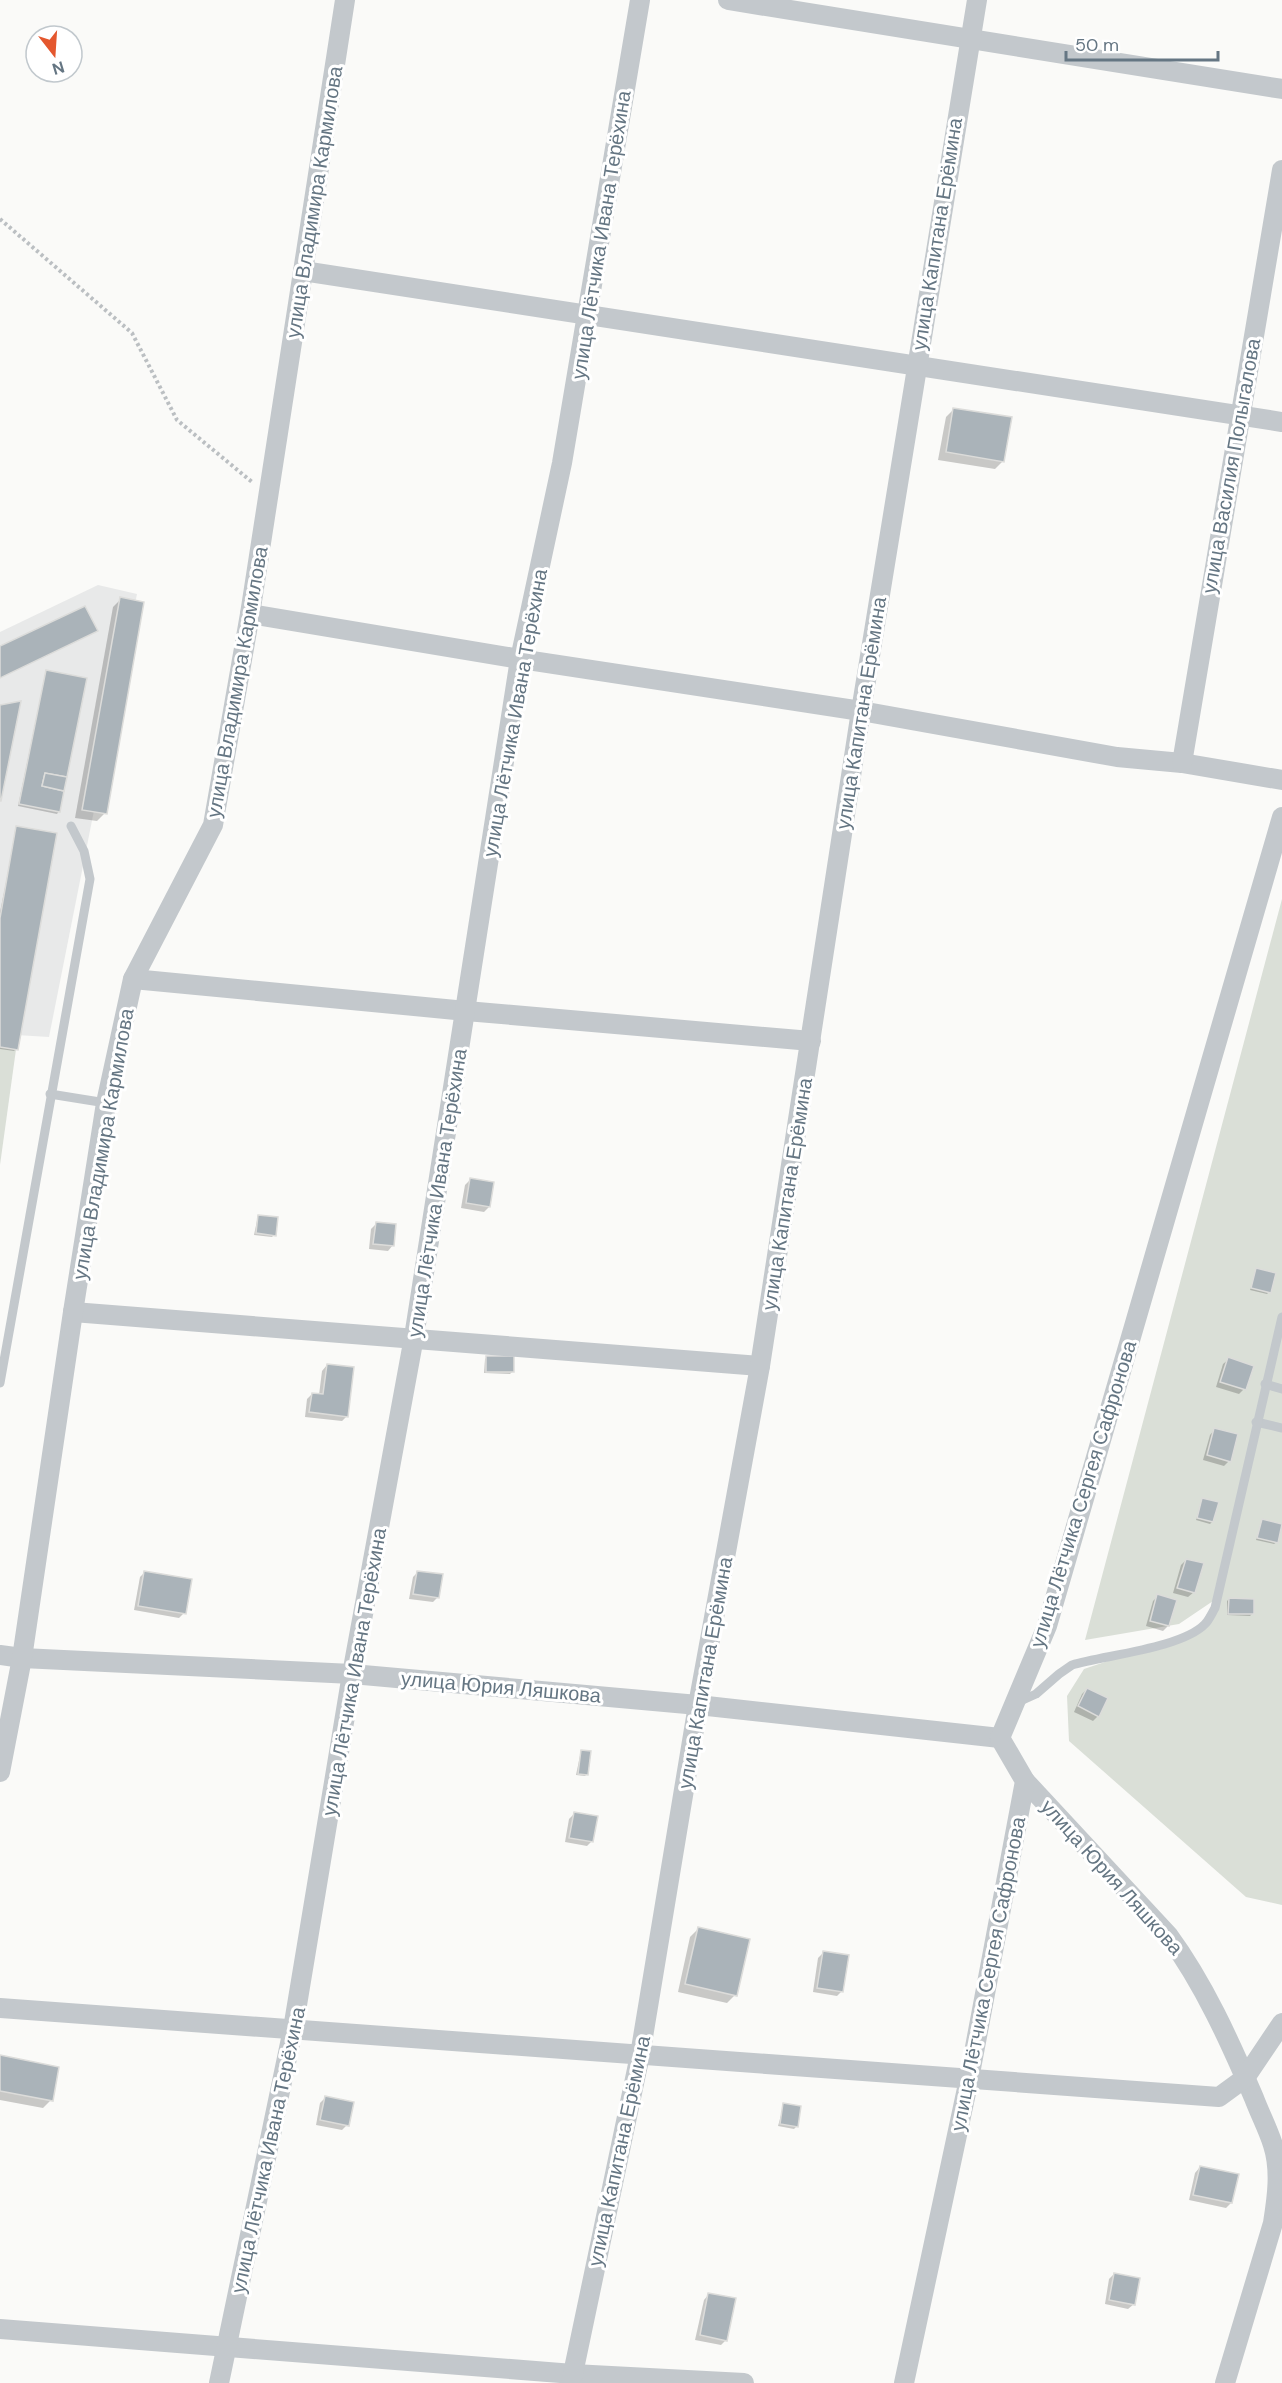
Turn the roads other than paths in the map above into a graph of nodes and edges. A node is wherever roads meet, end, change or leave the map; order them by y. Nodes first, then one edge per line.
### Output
1 (345, 0) edge
2 (640, 0) edge
3 (728, 0) edge
4 (976, 0) edge
5 (969, 39) junction
6 (1282, 89) edge
7 (1282, 170) edge
8 (303, 271) junction
9 (588, 315) junction
10 (916, 366) junction
11 (1240, 414) junction
12 (1282, 422) edge
13 (250, 614) junction
14 (520, 659) junction
15 (861, 711) junction
16 (1182, 763) junction
17 (1282, 780) edge
18 (1282, 817) edge
19 (71, 826) dead end
20 (133, 979) junction
21 (466, 1011) junction
22 (811, 1041) junction
23 (50, 1094) junction
24 (106, 1103) junction
25 (73, 1312) junction
26 (1282, 1317) edge
27 (414, 1337) junction
28 (760, 1366) junction
29 (0, 1383) edge
30 (1265, 1384) junction
31 (1282, 1389) edge
32 (1256, 1422) junction
33 (1282, 1428) edge
34 (0, 1655) edge
35 (22, 1658) junction
36 (352, 1674) junction
37 (1014, 1704) junction
38 (698, 1705) junction
39 (1000, 1738) junction
40 (0, 1772) edge
41 (1025, 1781) junction
42 (0, 2008) edge
43 (1282, 2024) edge
44 (294, 2029) junction
45 (640, 2055) junction
46 (1245, 2078) junction
47 (969, 2079) junction
48 (0, 2329) edge
49 (227, 2349) junction
50 (572, 2379) edge
51 (219, 2383) edge
52 (744, 2383) edge
53 (904, 2383) edge
54 (1226, 2383) edge

1 - 8 street, улица Владимира Кармилова
2 - 9 street, улица Лётчика Ивана Терёхина
3 - 5 street
4 - 5 street, улица Капитана Ерёмина
5 - 6 street
5 - 10 street, улица Капитана Ерёмина
7 - 11 street, улица Василия Полыгалова
8 - 9 street
8 - 13 street, улица Владимира Кармилова
9 - 10 street
9 - 14 street, улица Лётчика Ивана Терёхина
10 - 11 street
10 - 15 street, улица Капитана Ерёмина
11 - 12 street
11 - 16 street, улица Василия Полыгалова
13 - 14 street
13 - 20 street, улица Владимира Кармилова
14 - 15 street
14 - 21 street, улица Лётчика Ивана Терёхина
15 - 16 street
15 - 22 street, улица Капитана Ерёмина
16 - 17 street
18 - 37 street, улица Лётчика Сергея Сафронова
19 - 23 lane
20 - 21 street
20 - 24 street, улица Владимира Кармилова
21 - 22 street
21 - 27 street, улица Лётчика Ивана Терёхина
22 - 28 street, улица Капитана Ерёмина
23 - 24 lane
23 - 29 lane
24 - 25 street, улица Владимира Кармилова
25 - 27 street
25 - 35 street, улица Владимира Кармилова
26 - 30 lane
27 - 28 street
27 - 36 street, улица Лётчика Ивана Терёхина
28 - 38 street, улица Капитана Ерёмина
30 - 31 lane
30 - 32 lane
32 - 33 lane
32 - 37 lane
34 - 35 street, улица Юрия Ляшкова
35 - 36 street, улица Юрия Ляшкова
35 - 40 street, улица Владимира Кармилова
36 - 38 street, улица Юрия Ляшкова
36 - 44 street, улица Лётчика Ивана Терёхина
37 - 39 street, улица Лётчика Сергея Сафронова
38 - 39 street, улица Юрия Ляшкова
38 - 45 street, улица Капитана Ерёмина
39 - 41 street
41 - 46 street, улица Юрия Ляшкова
41 - 47 street, улица Лётчика Сергея Сафронова
42 - 44 street
43 - 46 street
44 - 45 street
44 - 49 street, улица Лётчика Ивана Терёхина
45 - 47 street
45 - 50 street, улица Капитана Ерёмина
46 - 47 street
46 - 54 street, улица Юрия Ляшкова
47 - 53 street, улица Лётчика Сергея Сафронова
48 - 49 street
49 - 50 street
49 - 51 street, улица Лётчика Ивана Терёхина
50 - 52 street

